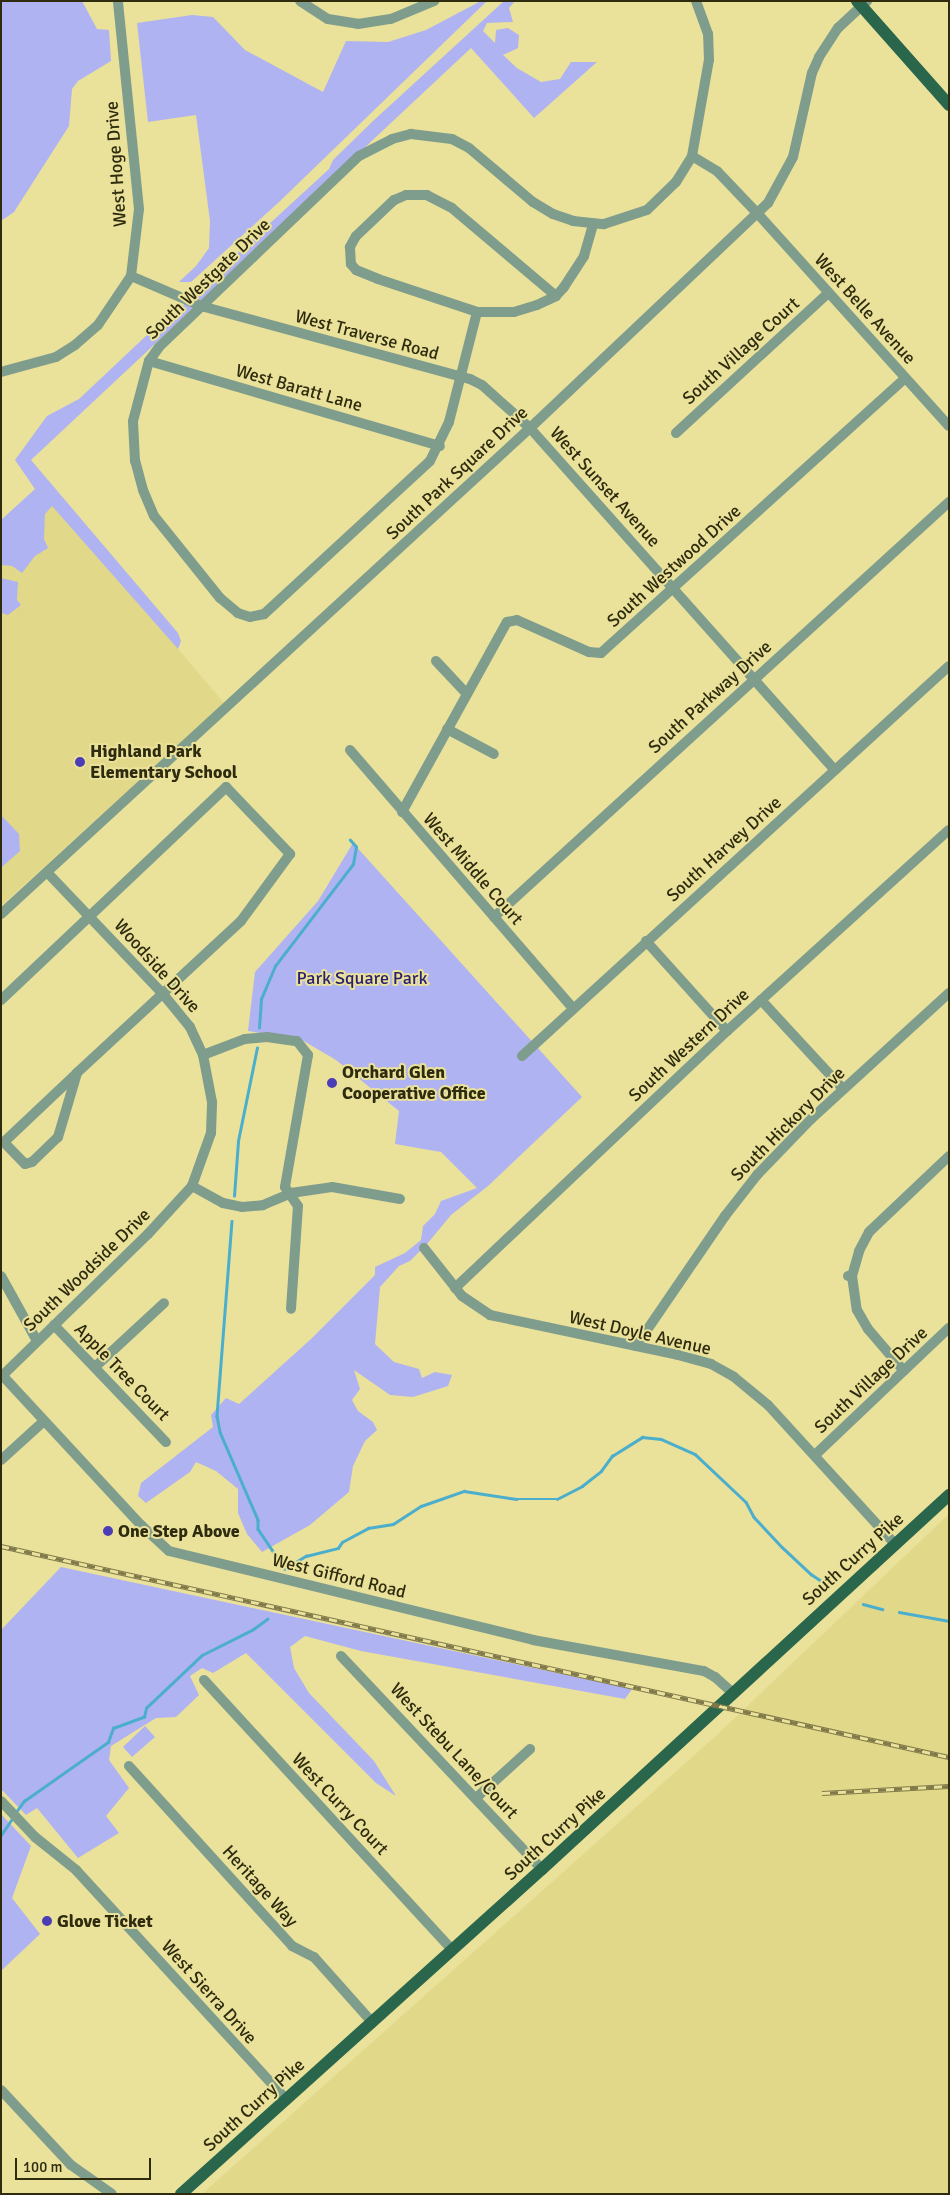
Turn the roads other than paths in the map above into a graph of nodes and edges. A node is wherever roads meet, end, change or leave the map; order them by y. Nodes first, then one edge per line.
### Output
1 (118, 1) edge
2 (300, 1) edge
3 (434, 1) edge
4 (696, 1) edge
5 (862, 3) edge
6 (949, 105) edge
7 (692, 156) junction
8 (758, 214) junction
9 (593, 224) junction
10 (131, 276) junction
11 (828, 293) junction
12 (556, 296) junction
13 (201, 306) junction
14 (477, 312) junction
15 (150, 361) junction
16 (1, 372) edge
17 (460, 377) junction
18 (905, 378) junction
19 (949, 426) edge
20 (530, 428) junction
21 (676, 433) dead end
22 (440, 446) junction
23 (949, 502) edge
24 (673, 588) junction
25 (436, 660) dead end
26 (949, 666) edge
27 (753, 679) junction
28 (466, 694) junction
29 (448, 728) junction
30 (350, 750) dead end
31 (494, 754) dead end
32 (835, 770) junction
33 (402, 812) junction
34 (949, 830) edge
35 (47, 872) junction
36 (1, 914) edge
37 (89, 917) junction
38 (494, 917) junction
39 (646, 941) junction
40 (949, 993) edge
41 (163, 994) junction
42 (1, 1000) edge
43 (761, 1000) junction
44 (573, 1008) junction
45 (727, 1031) junction
46 (203, 1055) junction
47 (522, 1056) dead end
48 (77, 1074) junction
49 (843, 1089) junction
50 (949, 1156) edge
51 (192, 1186) junction
52 (290, 1193) junction
53 (400, 1199) dead end
54 (424, 1248) dead end
55 (1, 1276) edge
56 (455, 1288) junction
57 (164, 1303) dead end
58 (291, 1309) dead end
59 (54, 1325) junction
60 (949, 1328) edge
61 (37, 1341) junction
62 (636, 1346) junction
63 (95, 1367) junction
64 (904, 1371) junction
65 (2, 1374) edge
66 (44, 1421) junction
67 (166, 1442) dead end
68 (815, 1455) junction
69 (1, 1460) edge
70 (949, 1496) edge
71 (895, 1544) junction
72 (342, 1656) dead end
73 (204, 1680) dead end
74 (733, 1693) junction
75 (530, 1749) dead end
76 (129, 1766) dead end
77 (476, 1798) junction
78 (2, 1802) edge
79 (542, 1869) junction
80 (452, 1950) junction
81 (372, 2022) junction
82 (1, 2090) edge
83 (286, 2100) junction
84 (112, 2194) edge
85 (181, 2194) edge

1 - 10 street, West Hoge Drive
2 - 3 street
4 - 7 street
5 - 6 main road
5 - 8 street, South Park Square Drive
7 - 8 street
7 - 9 street
8 - 11 street, West Belle Avenue
8 - 20 street, South Park Square Drive
9 - 12 street
9 - 13 street, South Westgate Drive
10 - 13 street, West Traverse Road
10 - 16 street, West Hoge Drive
11 - 18 street, West Belle Avenue
11 - 21 street, South Village Court
12 - 14 street
12 - 14 street
13 - 15 street, South Westgate Drive
13 - 17 street, West Traverse Road
14 - 17 street, South Westgate Drive
15 - 22 street, West Baratt Lane
15 - 22 street, South Westgate Drive
17 - 20 street, West Traverse Road
17 - 22 street, South Westgate Drive
18 - 19 street, West Belle Avenue
18 - 24 street, South Westwood Drive
20 - 24 street, West Sunset Avenue
20 - 35 street, South Park Square Drive
23 - 27 street, South Parkway Drive
24 - 27 street, West Sunset Avenue
24 - 28 street, South Westwood Drive
25 - 28 street
26 - 32 street, South Harvey Drive
27 - 32 street, West Sunset Avenue
27 - 38 street, South Parkway Drive
28 - 29 street, South Westwood Drive
29 - 31 street
29 - 33 street, South Westwood Drive
30 - 33 street, West Middle Court
32 - 39 street, South Harvey Drive
33 - 38 street, West Middle Court
34 - 43 street, South Western Drive
35 - 36 street, South Park Square Drive
35 - 37 street, Woodside Drive
37 - 41 street, Woodside Drive
37 - 41 street
37 - 42 street
38 - 44 street, West Middle Court
39 - 44 street, South Harvey Drive
39 - 45 street
40 - 49 street, South Hickory Drive
41 - 46 street, Woodside Drive
41 - 48 street
43 - 45 street, South Western Drive
43 - 49 street
44 - 47 street, South Harvey Drive
45 - 56 street, South Western Drive
46 - 51 street, Woodside Drive
46 - 52 street
48 - 48 street
49 - 62 street, South Hickory Drive
50 - 64 street
51 - 52 street
51 - 59 street, South Woodside Drive
52 - 53 street
52 - 58 street
54 - 56 street, West Doyle Avenue
55 - 61 street
56 - 62 street, West Doyle Avenue
57 - 63 street
59 - 61 street, South Woodside Drive
59 - 63 street, Apple Tree Court
60 - 64 street, South Village Drive
61 - 65 street, South Woodside Drive
62 - 68 street, West Doyle Avenue
63 - 67 street, Apple Tree Court
64 - 68 street, South Village Drive
65 - 66 street, West Gifford Road
66 - 69 street
66 - 74 street, West Gifford Road
68 - 71 street, West Doyle Avenue
70 - 71 main road, South Curry Pike
71 - 74 main road, South Curry Pike
72 - 77 street, West Stebu Lane/Court
73 - 80 street, West Curry Court
74 - 79 main road, South Curry Pike
75 - 77 street
76 - 81 street, Heritage Way
77 - 79 street, West Stebu Lane/Court
78 - 83 street, West Sierra Drive
79 - 80 main road, South Curry Pike
80 - 81 main road, South Curry Pike
81 - 83 main road, South Curry Pike
82 - 84 street
83 - 85 main road, South Curry Pike

